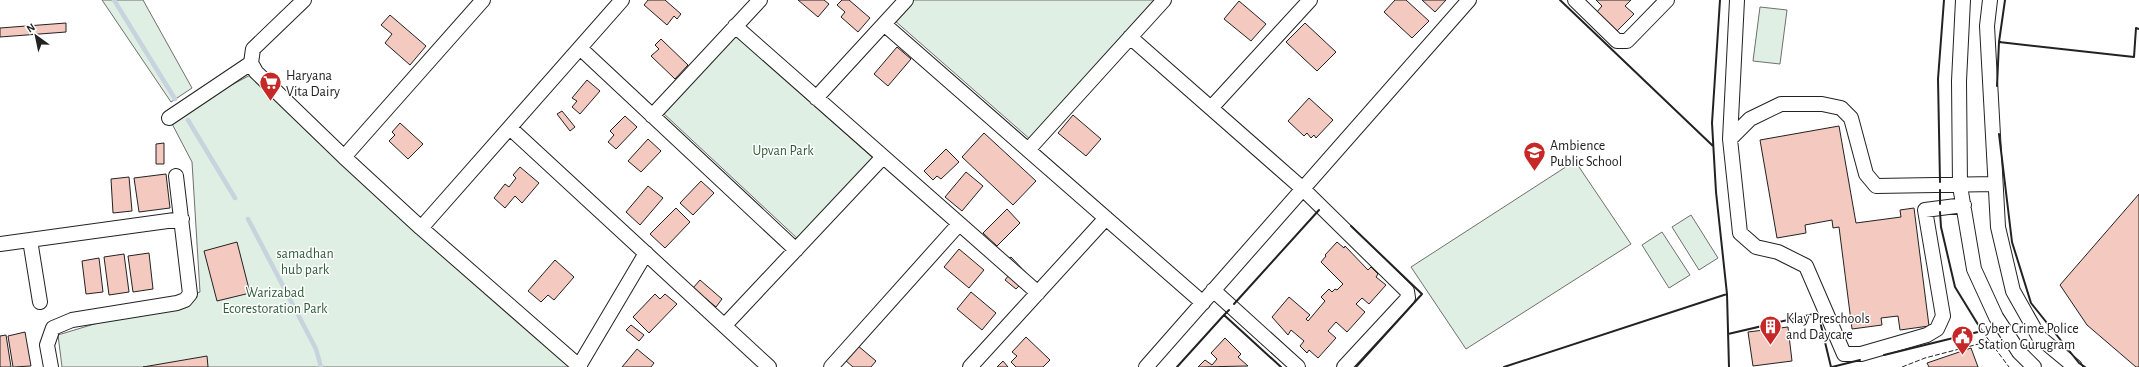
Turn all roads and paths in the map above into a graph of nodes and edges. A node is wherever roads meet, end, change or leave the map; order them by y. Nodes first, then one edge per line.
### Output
1 (304, 0) edge
2 (483, 0) edge
3 (622, 0) edge
4 (760, 0) edge
5 (906, 0) edge
6 (1164, 0) edge
7 (1310, 0) edge
8 (1470, 0) edge
9 (1575, 0) edge
10 (1667, 0) edge
11 (1737, 0) edge
12 (1963, 0) edge
13 (1990, 0) edge
14 (884, 24) junction
15 (735, 26) junction
16 (1130, 37) junction
17 (580, 48) junction
18 (251, 63) junction
19 (816, 98) junction
20 (1211, 108) junction
21 (652, 116) junction
22 (169, 118) dead end
23 (510, 128) junction
24 (1730, 139) junction
25 (1028, 150) junction
26 (344, 157) junction
27 (882, 158) junction
28 (176, 176) dead end
29 (1995, 184) junction
30 (1960, 186) junction
31 (1303, 189) junction
32 (1964, 205) junction
33 (1106, 218) junction
34 (182, 219) junction
35 (959, 224) junction
36 (421, 228) junction
37 (30, 240) junction
38 (0, 244) edge
39 (796, 250) junction
40 (646, 253) junction
41 (1214, 290) junction
42 (1038, 293) junction
43 (40, 302) dead end
44 (1203, 302) junction
45 (725, 325) junction
46 (579, 366) edge
47 (51, 367) edge
48 (769, 367) edge
49 (831, 367) edge
50 (970, 367) edge
51 (1146, 367) edge
52 (1298, 367) edge
53 (1344, 367) edge
54 (2034, 367) edge
55 (2075, 367) edge

1 - 18 street
2 - 26 street
3 - 17 street
4 - 15 street
5 - 14 street
6 - 16 street
7 - 20 street
8 - 31 street
9 - 10 street
11 - 24 street
12 - 30 street
13 - 29 street
14 - 19 street
14 - 25 street
15 - 19 street
15 - 21 street
16 - 20 street
16 - 25 street
17 - 21 street
17 - 23 street
18 - 22 street
18 - 26 street
19 - 27 street
20 - 31 street
21 - 39 street
23 - 36 street
23 - 40 street
24 - 30 street
24 - 32 street
25 - 33 street
26 - 36 street
27 - 35 street
27 - 39 street
28 - 34 street
29 - 30 street
29 - 55 street
30 - 32 street
31 - 41 street
31 - 53 street
32 - 54 street
33 - 42 street
33 - 44 street
34 - 37 street
34 - 47 street
35 - 42 street
35 - 49 street
36 - 46 street
37 - 38 street
37 - 43 street
39 - 45 street
40 - 45 street
40 - 46 street
41 - 44 street
41 - 52 street
42 - 50 street
44 - 51 street
45 - 48 street

